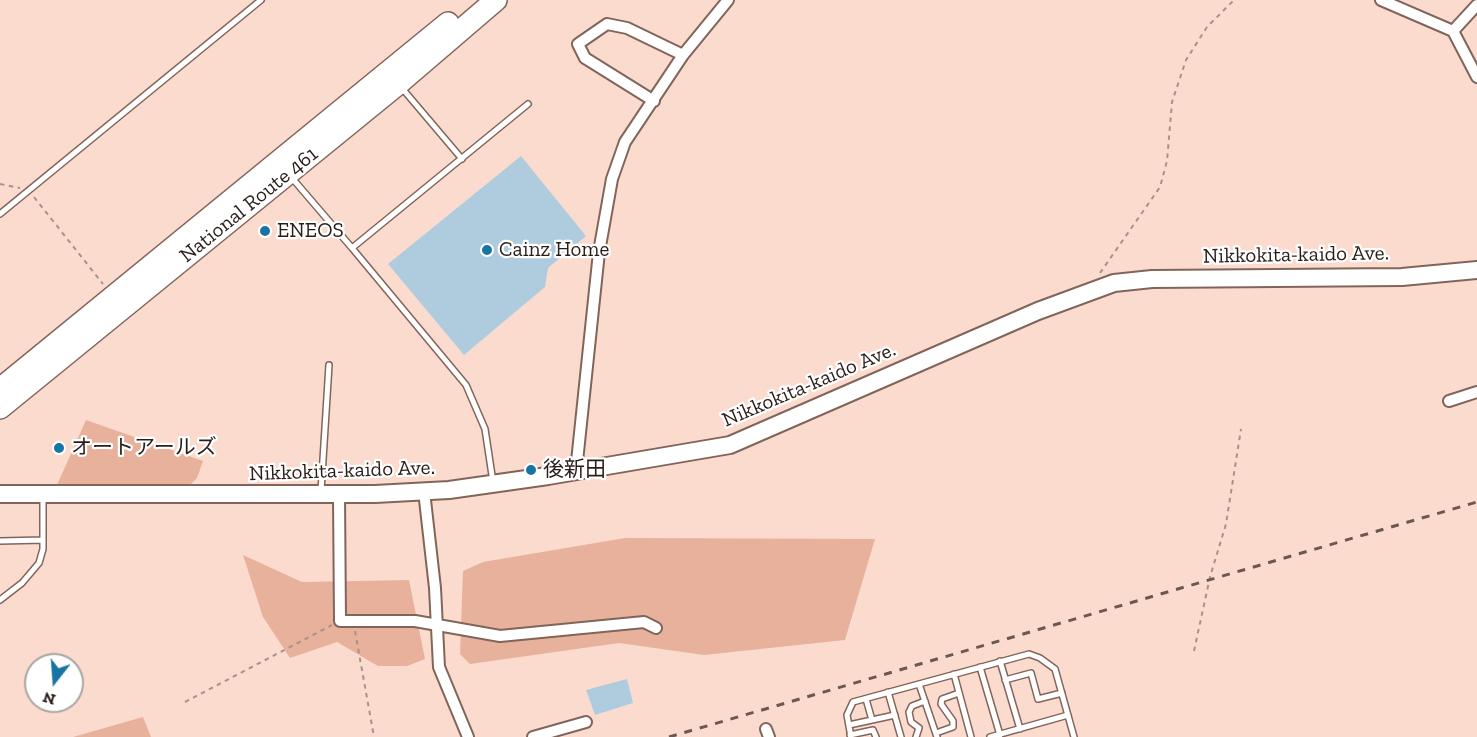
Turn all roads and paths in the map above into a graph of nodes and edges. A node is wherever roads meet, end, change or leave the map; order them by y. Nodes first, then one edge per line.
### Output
1 (261, 0) edge
2 (475, 0) edge
3 (496, 0) edge
4 (728, 0) edge
5 (1233, 0) edge
6 (1381, 0) edge
7 (1477, 6) edge
8 (1453, 31) junction
9 (683, 55) junction
10 (1477, 77) edge
11 (398, 84) junction
12 (654, 100) junction
13 (528, 104) dead end
14 (462, 159) junction
15 (288, 173) junction
16 (0, 184) edge
17 (29, 190) junction
18 (0, 214) edge
19 (352, 248) junction
20 (1477, 270) edge
21 (1089, 290) junction
22 (112, 296) junction
23 (329, 365) dead end
24 (0, 389) edge
25 (1477, 392) edge
26 (1449, 401) dead end
27 (0, 408) edge
28 (1241, 429) dead end
29 (576, 471) junction
30 (494, 484) junction
31 (424, 491) junction
32 (0, 494) edge
33 (43, 495) junction
34 (339, 495) junction
35 (321, 496) junction
36 (43, 540) junction
37 (0, 541) edge
38 (0, 600) edge
39 (353, 619) junction
40 (340, 621) junction
41 (436, 626) junction
42 (656, 628) dead end
43 (1194, 651) dead end
44 (1000, 661) junction
45 (980, 667) junction
46 (954, 674) junction
47 (1005, 680) junction
48 (919, 684) junction
49 (888, 692) junction
50 (959, 693) junction
51 (1062, 693) junction
52 (866, 699) junction
53 (925, 701) junction
54 (185, 702) dead end
55 (895, 715) junction
56 (1068, 715) junction
57 (872, 720) junction
58 (586, 722) dead end
59 (849, 725) junction
60 (1020, 729) junction
61 (937, 735) edge
62 (850, 736) edge
63 (1000, 736) edge
64 (374, 737) edge
65 (468, 737) edge
66 (533, 737) edge
67 (876, 737) edge
68 (901, 737) edge
69 (916, 737) edge
70 (971, 737) edge
71 (990, 737) edge
72 (1074, 737) edge

1 - 17 lane
2 - 22 highway, National Route 461
3 - 11 highway, National Route 461
4 - 9 street
5 - 21 path
6 - 8 street
7 - 8 street
8 - 10 street
9 - 12 street
9 - 12 street
11 - 14 lane
11 - 15 highway, National Route 461
12 - 29 street
13 - 14 lane
14 - 19 lane
15 - 19 lane
15 - 27 highway, National Route 461
16 - 17 path
17 - 18 lane
17 - 22 path
19 - 30 lane
20 - 21 street, Nikkokita-kaido Ave.
21 - 29 street, Nikkokita-kaido Ave.
22 - 24 highway, National Route 461
23 - 35 lane
25 - 26 street
28 - 43 path
29 - 30 street, Nikkokita-kaido Ave.
30 - 31 street, Nikkokita-kaido Ave.
31 - 34 street, Nikkokita-kaido Ave.
31 - 41 street
32 - 33 street, Nikkokita-kaido Ave.
33 - 35 street, Nikkokita-kaido Ave.
33 - 36 lane
34 - 35 street, Nikkokita-kaido Ave.
34 - 40 street
36 - 37 lane
36 - 38 lane
39 - 40 street
39 - 41 street
39 - 64 path
40 - 54 path
41 - 42 street
41 - 65 street
44 - 45 lane
44 - 47 lane
44 - 51 lane
45 - 46 lane
45 - 63 lane
46 - 48 lane
46 - 50 lane
47 - 51 lane
47 - 60 lane
48 - 49 lane
48 - 53 lane
49 - 52 lane
49 - 55 lane
50 - 61 lane
50 - 70 lane
51 - 56 lane
52 - 57 lane
52 - 59 lane
53 - 61 lane
53 - 69 lane
55 - 57 lane
55 - 68 lane
56 - 60 lane
56 - 72 lane
57 - 59 lane
58 - 66 street
59 - 62 lane
60 - 63 lane
62 - 67 lane
63 - 71 lane

